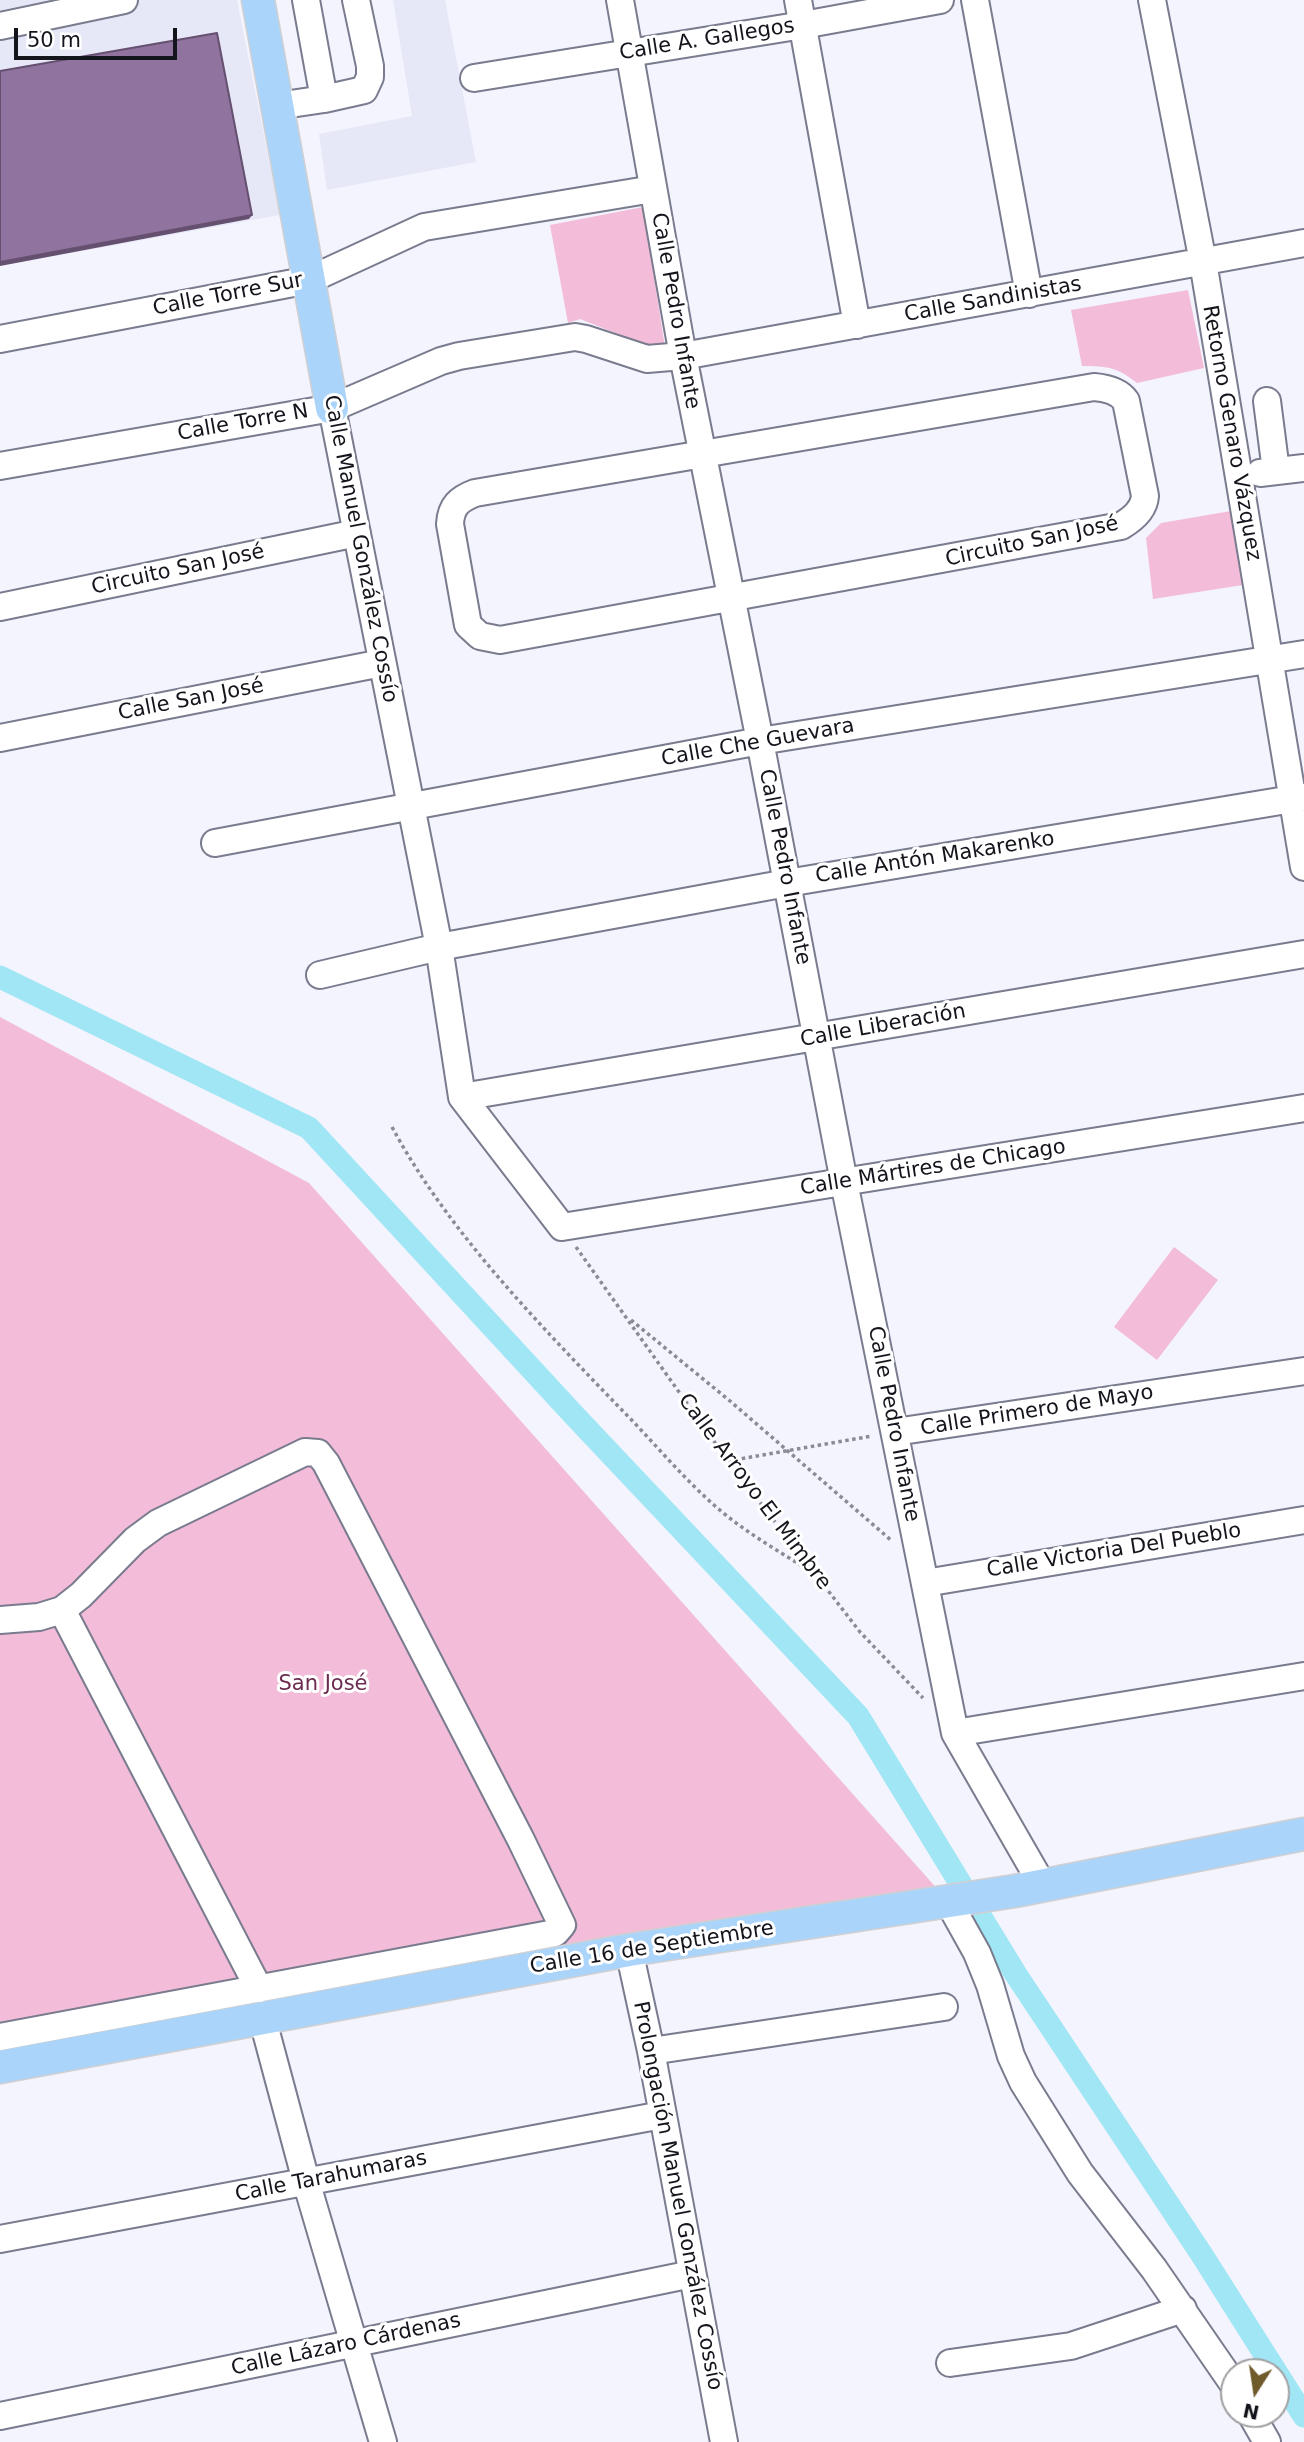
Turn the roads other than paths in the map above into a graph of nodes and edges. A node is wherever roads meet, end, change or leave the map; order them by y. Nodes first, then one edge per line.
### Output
1 (124, 0) edge
2 (258, 0) edge
3 (306, 0) edge
4 (356, 0) edge
5 (620, 0) edge
6 (940, 0) edge
7 (975, 0) edge
8 (1152, 0) edge
9 (801, 13) edge
10 (0, 26) edge
11 (629, 52) junction
12 (474, 78) dead end
13 (324, 100) junction
14 (277, 106) junction
15 (653, 189) junction
16 (1304, 243) edge
17 (1203, 262) junction
18 (309, 280) junction
19 (1029, 294) junction
20 (857, 325) junction
21 (0, 339) edge
22 (683, 356) junction
23 (1267, 401) dead end
24 (332, 408) junction
25 (702, 456) junction
26 (0, 466) edge
27 (1304, 468) edge
28 (1276, 471) junction
29 (1238, 475) junction
30 (356, 533) junction
31 (731, 599) junction
32 (0, 607) edge
33 (1304, 654) edge
34 (1269, 660) junction
35 (382, 663) junction
36 (0, 737) edge
37 (760, 741) junction
38 (1298, 798) edge
39 (410, 806) junction
40 (215, 843) dead end
41 (1304, 867) edge
42 (787, 883) junction
43 (439, 947) junction
44 (1304, 954) edge
45 (320, 975) dead end
46 (816, 1037) junction
47 (462, 1097) junction
48 (1304, 1108) edge
49 (844, 1182) junction
50 (1304, 1371) edge
51 (895, 1432) junction
52 (1304, 1520) edge
53 (923, 1574) junction
54 (62, 1610) junction
55 (0, 1620) edge
56 (1304, 1676) edge
57 (955, 1733) junction
58 (1304, 1834) edge
59 (1029, 1889) junction
60 (957, 1900) junction
61 (629, 1950) junction
62 (260, 2003) junction
63 (944, 2007) dead end
64 (0, 2037) edge
65 (650, 2051) junction
66 (0, 2067) edge
67 (662, 2115) junction
68 (306, 2181) junction
69 (0, 2239) edge
70 (692, 2274) junction
71 (1183, 2309) junction
72 (354, 2343) junction
73 (950, 2363) dead end
74 (1220, 2364) edge
75 (0, 2416) edge
76 (383, 2442) edge
77 (724, 2442) edge

1 - 10 street
2 - 14 main road, Calle Manuel González Cossío
3 - 13 street
4 - 13 street
5 - 11 street, Calle Pedro Infante
6 - 9 street, Calle A. Gallegos
7 - 19 street
8 - 17 street, Retorno Genaro Vázquez
9 - 11 street, Calle A. Gallegos
9 - 20 street
11 - 12 street, Calle A. Gallegos
11 - 15 street, Calle Pedro Infante
13 - 14 street
14 - 18 main road, Calle Manuel González Cossío
15 - 18 street, Calle Torre Sur
15 - 22 street, Calle Pedro Infante
16 - 17 street, Calle Sandinistas
17 - 19 street, Calle Sandinistas
17 - 29 street, Retorno Genaro Vázquez
18 - 21 street, Calle Torre Sur
18 - 24 main road, Calle Manuel González Cossío
19 - 20 street, Calle Sandinistas
20 - 22 street, Calle Sandinistas
22 - 24 street, Calle Torre N
22 - 25 street, Calle Pedro Infante
23 - 28 street
24 - 26 street, Calle Torre N
24 - 30 street, Calle Manuel González Cossío
25 - 31 street, Calle Pedro Infante
25 - 31 street, Circuito San José
25 - 31 street, Circuito San José
27 - 28 street
28 - 29 street
29 - 34 street, Retorno Genaro Vázquez
30 - 32 street, Circuito San José
30 - 35 street, Calle Manuel González Cossío
31 - 37 street, Calle Pedro Infante
33 - 34 street, Calle Che Guevara
34 - 37 street, Calle Che Guevara
34 - 38 street, Retorno Genaro Vázquez
35 - 36 street, Calle San José
35 - 39 street, Calle Manuel González Cossío
37 - 39 street, Calle Che Guevara
37 - 42 street, Calle Pedro Infante
38 - 41 street, Retorno Genaro Vázquez
38 - 42 street, Calle Antón Makarenko
39 - 40 street, Calle Che Guevara
39 - 43 street, Calle Manuel González Cossío
42 - 43 street, Calle Antón Makarenko
42 - 46 street, Calle Pedro Infante
43 - 45 street, Calle Antón Makarenko
43 - 47 street, Calle Manuel González Cossío
44 - 46 street, Calle Liberación
46 - 47 street, Calle Liberación
46 - 49 street, Calle Pedro Infante
47 - 49 street, Calle Mártires de Chicago
48 - 49 street, Calle Mártires de Chicago
49 - 51 street, Calle Pedro Infante
50 - 51 street, Calle Primero de Mayo
51 - 53 street, Calle Pedro Infante
52 - 53 street, Calle Victoria Del Pueblo
53 - 57 street, Calle Pedro Infante
54 - 55 street
54 - 62 street
54 - 62 street
56 - 57 street
57 - 59 street
58 - 59 main road, Calle 16 de Septiembre
59 - 60 main road, Calle 16 de Septiembre
60 - 61 main road, Calle 16 de Septiembre
60 - 71 street
61 - 62 main road, Calle 16 de Septiembre
61 - 65 street, Prolongación Manuel González Cossío
62 - 64 street
62 - 66 main road, Calle 16 de Septiembre
62 - 68 street
63 - 65 street
65 - 67 street, Prolongación Manuel González Cossío
67 - 68 street, Calle Tarahumaras
67 - 70 street, Prolongación Manuel González Cossío
68 - 69 street, Calle Tarahumaras
68 - 72 street
70 - 72 street, Calle Lázaro Cárdenas
70 - 77 street, Prolongación Manuel González Cossío
71 - 73 street
71 - 74 street
72 - 75 street, Calle Lázaro Cárdenas
72 - 76 street

